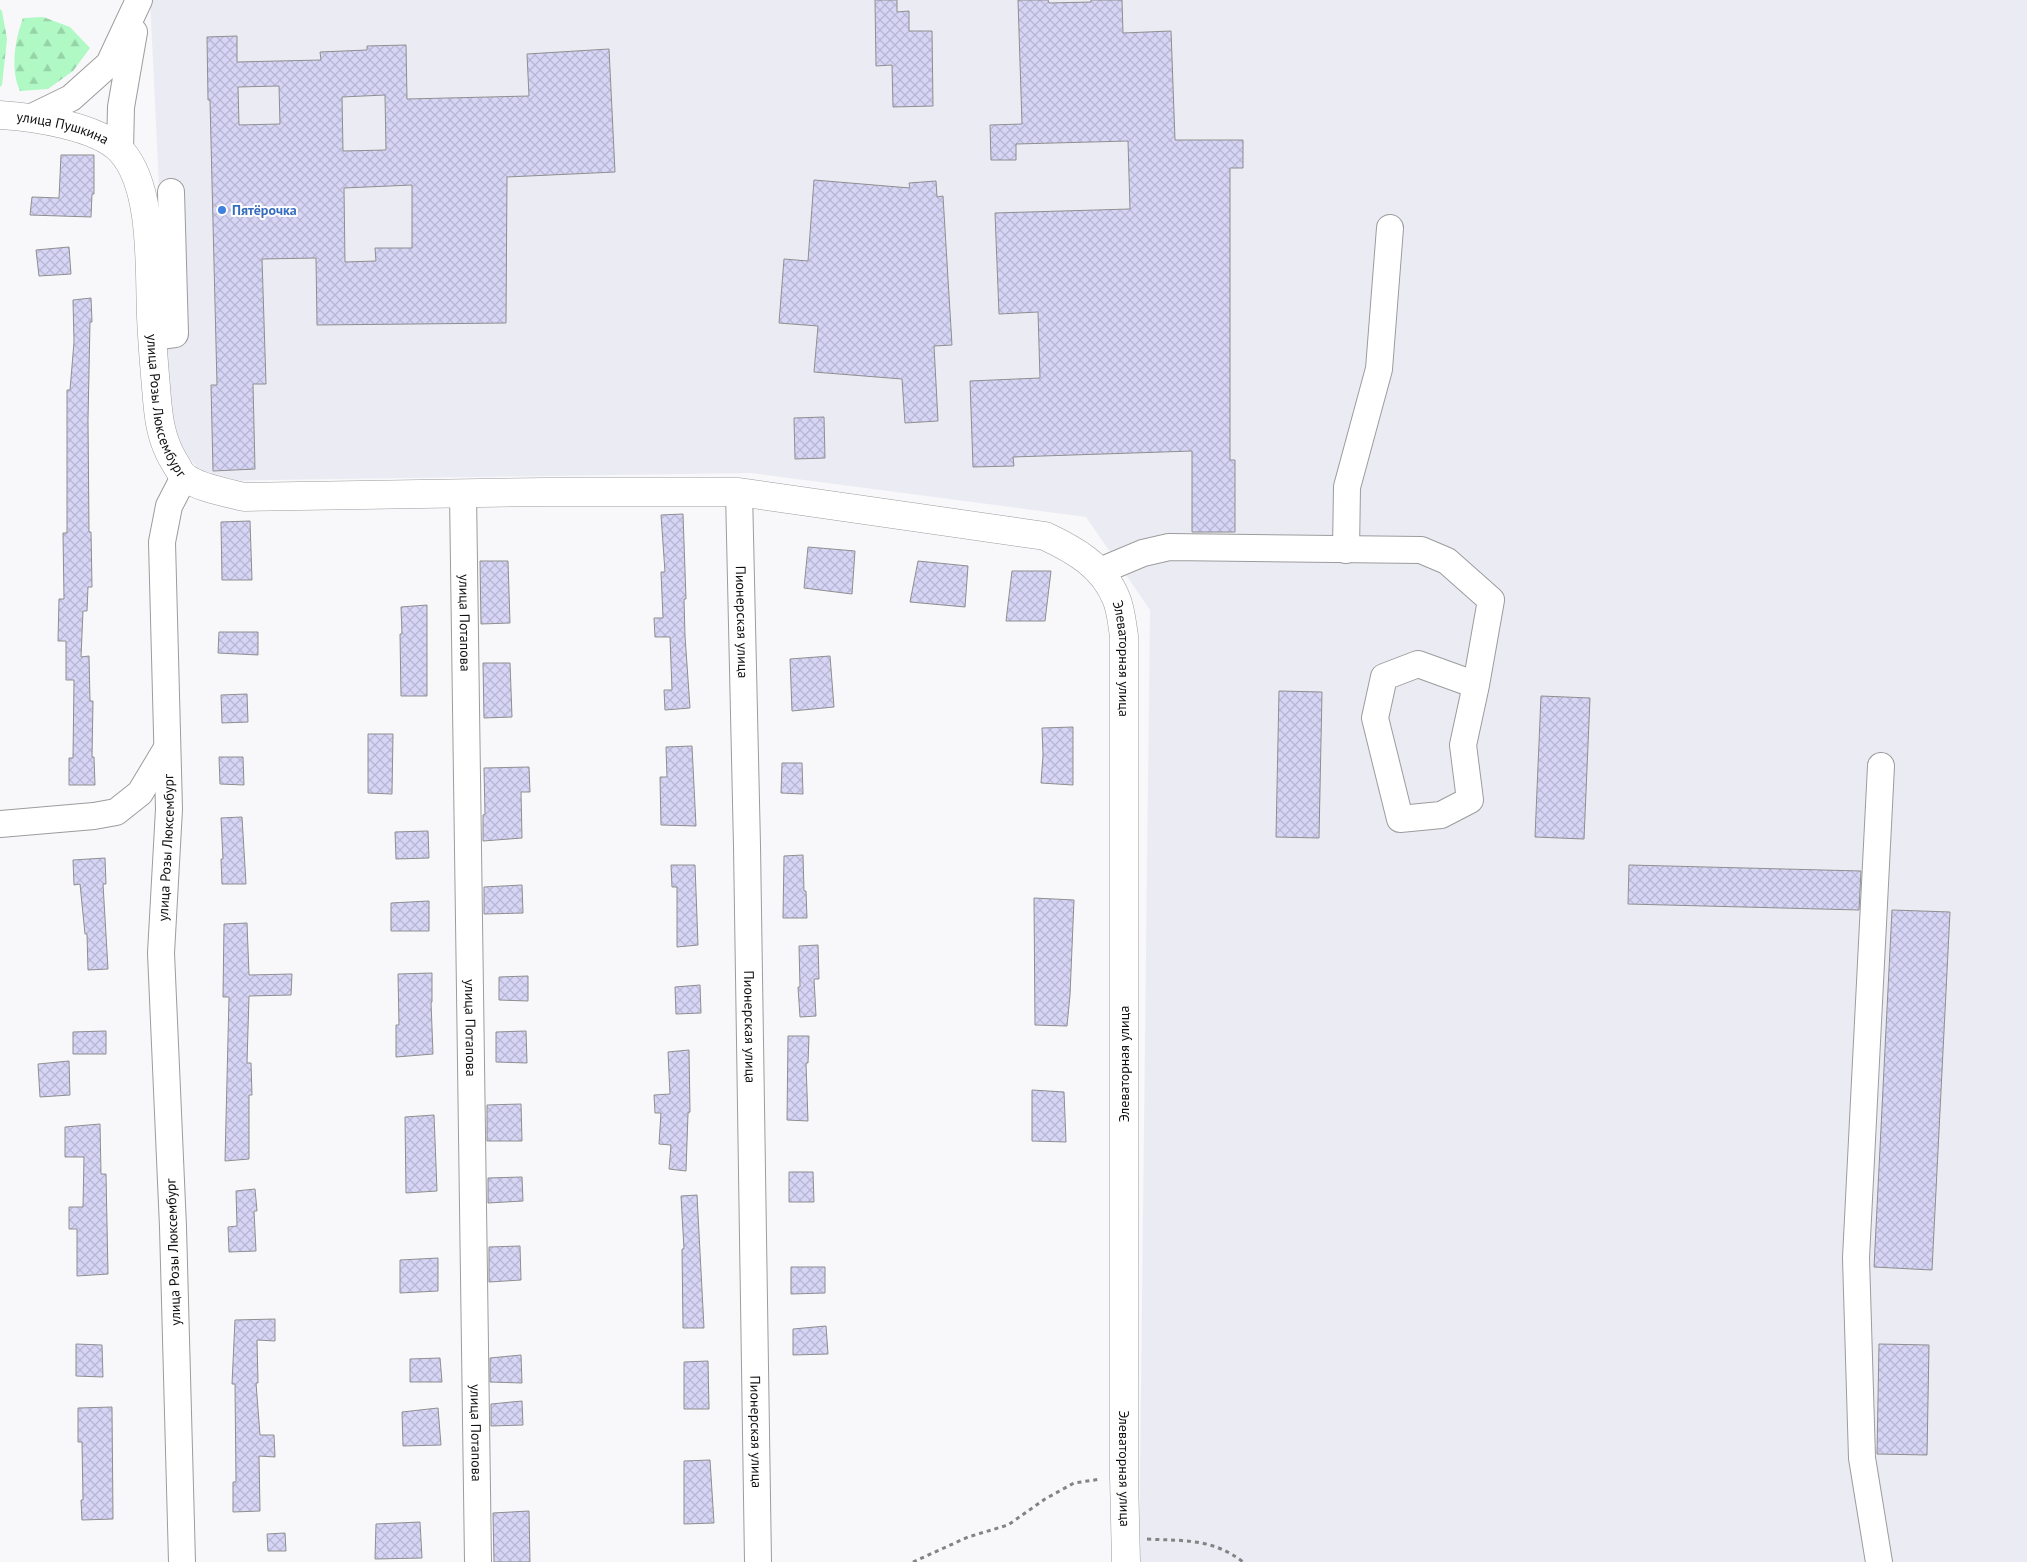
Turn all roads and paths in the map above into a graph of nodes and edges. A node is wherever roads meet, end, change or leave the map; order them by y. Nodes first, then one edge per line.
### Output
1 (140, 0) edge
2 (0, 115) edge
3 (32, 117) junction
4 (120, 150) junction
5 (171, 192) dead end
6 (1390, 228) dead end
7 (152, 337) junction
8 (184, 477) junction
9 (739, 492) junction
10 (463, 493) junction
11 (1346, 550) junction
12 (1100, 571) junction
13 (1476, 685) junction
14 (168, 748) junction
15 (1881, 766) dead end
16 (0, 824) edge
17 (1124, 1476) junction
18 (1125, 1550) edge
19 (182, 1562) edge
20 (478, 1562) edge
21 (758, 1562) edge
22 (913, 1562) edge
23 (1244, 1562) edge
24 (1879, 1562) edge

1 - 3 street
1 - 4 street
2 - 3 main road, улица Пушкина
3 - 4 main road, улица Пушкина
4 - 7 main road, улица Розы Люксембург
5 - 7 street
6 - 11 street
7 - 8 main road, улица Розы Люксембург
8 - 10 main road, Элеваторная улица
8 - 14 street, улица Розы Люксембург
9 - 10 main road, Элеваторная улица
9 - 12 main road, Элеваторная улица
9 - 21 street, Пионерская улица
10 - 20 street, улица Потапова
11 - 12 street
11 - 13 street
12 - 17 main road, Элеваторная улица
13 - 13 street
14 - 16 street
14 - 19 street, улица Розы Люксембург
15 - 24 street
17 - 18 main road, Элеваторная улица
17 - 22 path
18 - 23 path

